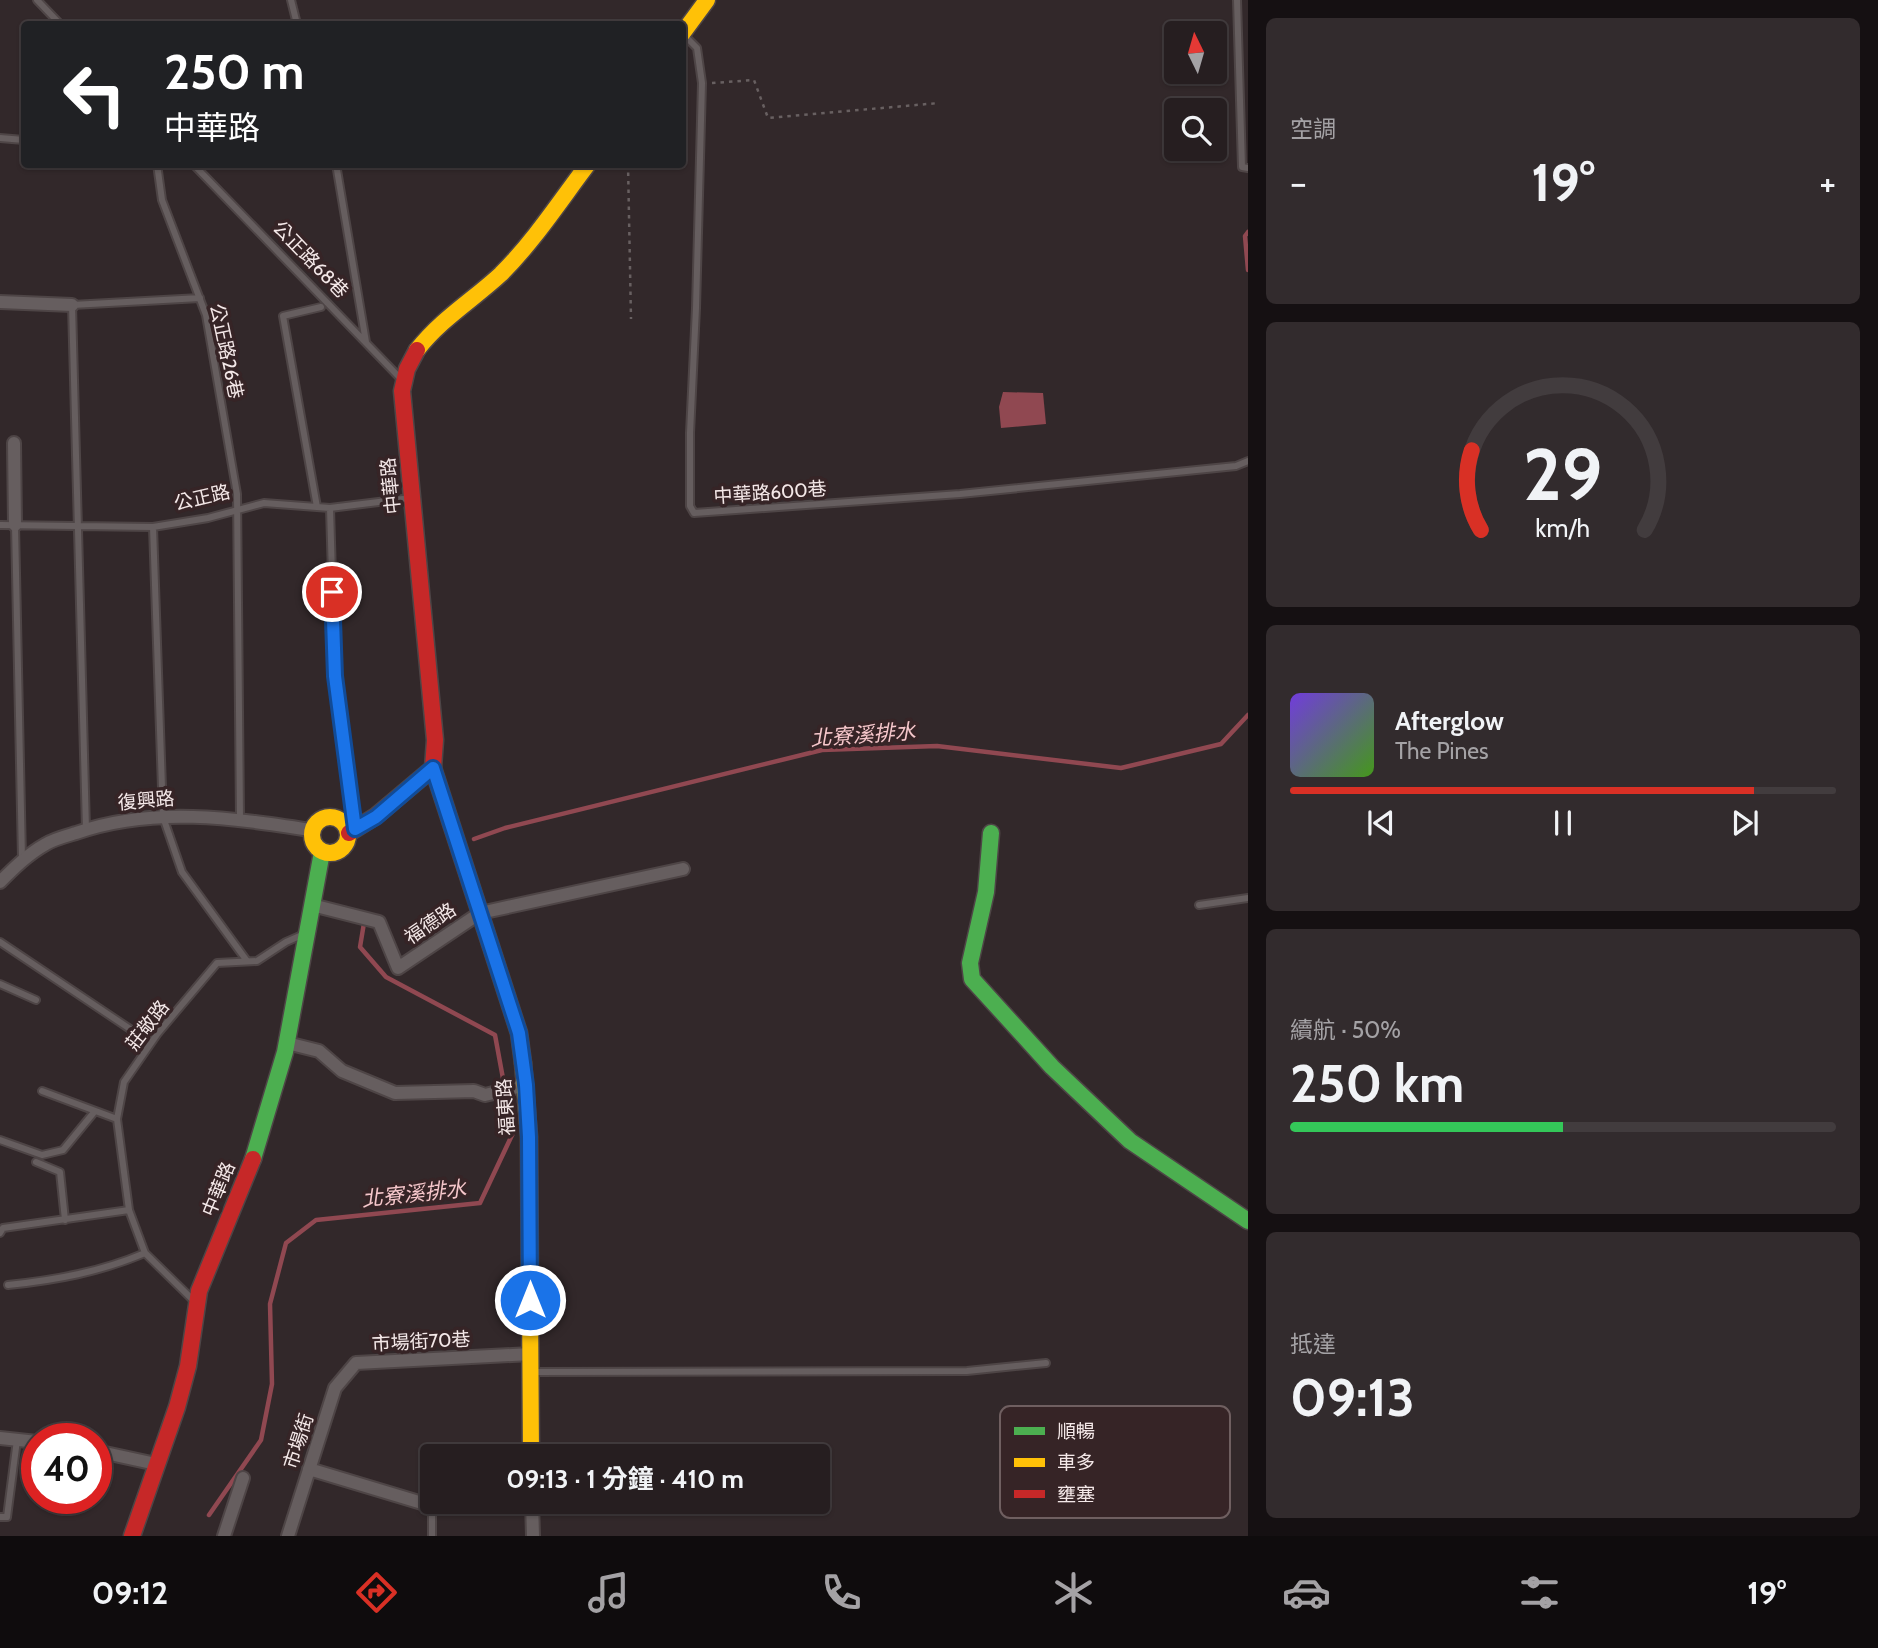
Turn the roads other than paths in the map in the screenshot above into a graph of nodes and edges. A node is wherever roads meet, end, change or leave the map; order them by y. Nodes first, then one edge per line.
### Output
1 (37, 0) edge
2 (291, 0) edge
3 (707, 0) edge
4 (1237, 0) edge
5 (57, 21) edge
6 (296, 21) edge
7 (686, 30) edge
8 (686, 37) edge
9 (0, 138) edge
10 (21, 140) edge
11 (158, 168) edge
12 (197, 168) edge
13 (337, 168) edge
14 (585, 168) edge
15 (1248, 168) edge
16 (200, 298) junction
17 (0, 302) edge
18 (72, 305) junction
19 (321, 307) dead end
20 (367, 344) junction
21 (403, 381) junction
22 (13, 443) dead end
23 (1248, 461) edge
24 (412, 498) junction
25 (317, 507) junction
26 (238, 508) junction
27 (330, 508) junction
28 (0, 525) edge
29 (15, 525) junction
30 (79, 526) junction
31 (152, 527) junction
32 (433, 768) junction
33 (163, 817) junction
34 (240, 819) junction
35 (86, 829) junction
36 (311, 830) junction
37 (352, 831) junction
38 (991, 833) dead end
39 (322, 852) junction
40 (22, 861) junction
41 (683, 869) dead end
42 (0, 882) edge
43 (1248, 898) edge
44 (312, 905) junction
45 (1199, 905) dead end
46 (480, 913) junction
47 (307, 933) junction
48 (0, 942) edge
49 (247, 961) junction
50 (0, 984) edge
51 (36, 1000) dead end
52 (151, 1043) junction
53 (287, 1043) junction
54 (519, 1087) junction
55 (42, 1091) dead end
56 (95, 1111) junction
57 (117, 1119) junction
58 (0, 1140) edge
59 (36, 1162) dead end
60 (129, 1210) junction
61 (65, 1220) junction
62 (1248, 1221) edge
63 (0, 1233) edge
64 (145, 1253) junction
65 (8, 1285) dead end
66 (197, 1304) junction
67 (531, 1354) junction
68 (356, 1363) joint
69 (1046, 1363) dead end
70 (531, 1372) junction
71 (0, 1438) edge
72 (17, 1440) junction
73 (21, 1440) edge
74 (531, 1444) edge
75 (112, 1454) edge
76 (156, 1464) junction
77 (309, 1469) junction
78 (243, 1478) dead end
79 (420, 1502) edge
80 (432, 1514) edge
81 (532, 1514) edge
82 (0, 1517) edge
83 (132, 1536) edge
84 (224, 1536) edge
85 (288, 1536) edge
86 (432, 1536) edge
87 (533, 1536) edge

1 - 5 lane
2 - 6 lane
3 - 7 street
4 - 15 lane
8 - 23 lane, 中華路600巷
9 - 10 lane
11 - 16 lane, 公正路26巷
12 - 20 lane, 公正路68巷
13 - 20 lane
14 - 21 street, 中華路
16 - 18 lane
16 - 26 lane, 公正路26巷
17 - 18 street
18 - 30 lane
19 - 25 lane
20 - 21 lane, 公正路68巷
21 - 24 street, 中華路
22 - 29 street
24 - 27 lane, 公正路
24 - 32 street, 中華路
25 - 26 lane, 公正路
25 - 27 lane, 公正路
26 - 31 lane, 公正路
26 - 34 lane, 公正路26巷
27 - 37 lane
28 - 29 lane, 公正路
29 - 30 lane, 公正路
29 - 40 lane
30 - 31 lane, 公正路
30 - 35 lane
31 - 33 lane
32 - 37 street
32 - 46 street, 福東路
33 - 34 street, 復興路
33 - 35 street, 復興路
33 - 49 lane
34 - 36 street, 復興路
35 - 40 street, 復興路
36 - 37 street
36 - 39 street
37 - 39 street
38 - 62 street
39 - 44 street, 中華路
40 - 42 street, 復興路
41 - 46 street, 福德路
43 - 45 lane
44 - 46 street, 福德路
44 - 47 street, 中華路
46 - 54 street, 福東路
47 - 49 lane, 莊敬路
47 - 53 street, 中華路
48 - 52 lane
49 - 52 lane, 莊敬路
50 - 51 lane
52 - 57 lane, 莊敬路
53 - 54 street
53 - 66 street, 中華路
54 - 67 street, 福東路
55 - 56 lane
56 - 57 lane
56 - 58 lane
57 - 60 lane, 莊敬路
59 - 61 lane
60 - 61 lane
60 - 64 lane, 莊敬路
61 - 63 lane
64 - 65 lane
64 - 66 lane
66 - 76 street, 中華路
67 - 68 street, 市場街70巷
67 - 70 street, 福東路
68 - 77 street, 市場街
69 - 70 lane
70 - 74 street, 福東路
71 - 72 street
72 - 73 street
72 - 82 lane
75 - 76 street
76 - 83 street, 中華路
77 - 79 street
77 - 85 street, 市場街
78 - 84 street
80 - 86 lane
81 - 87 street

